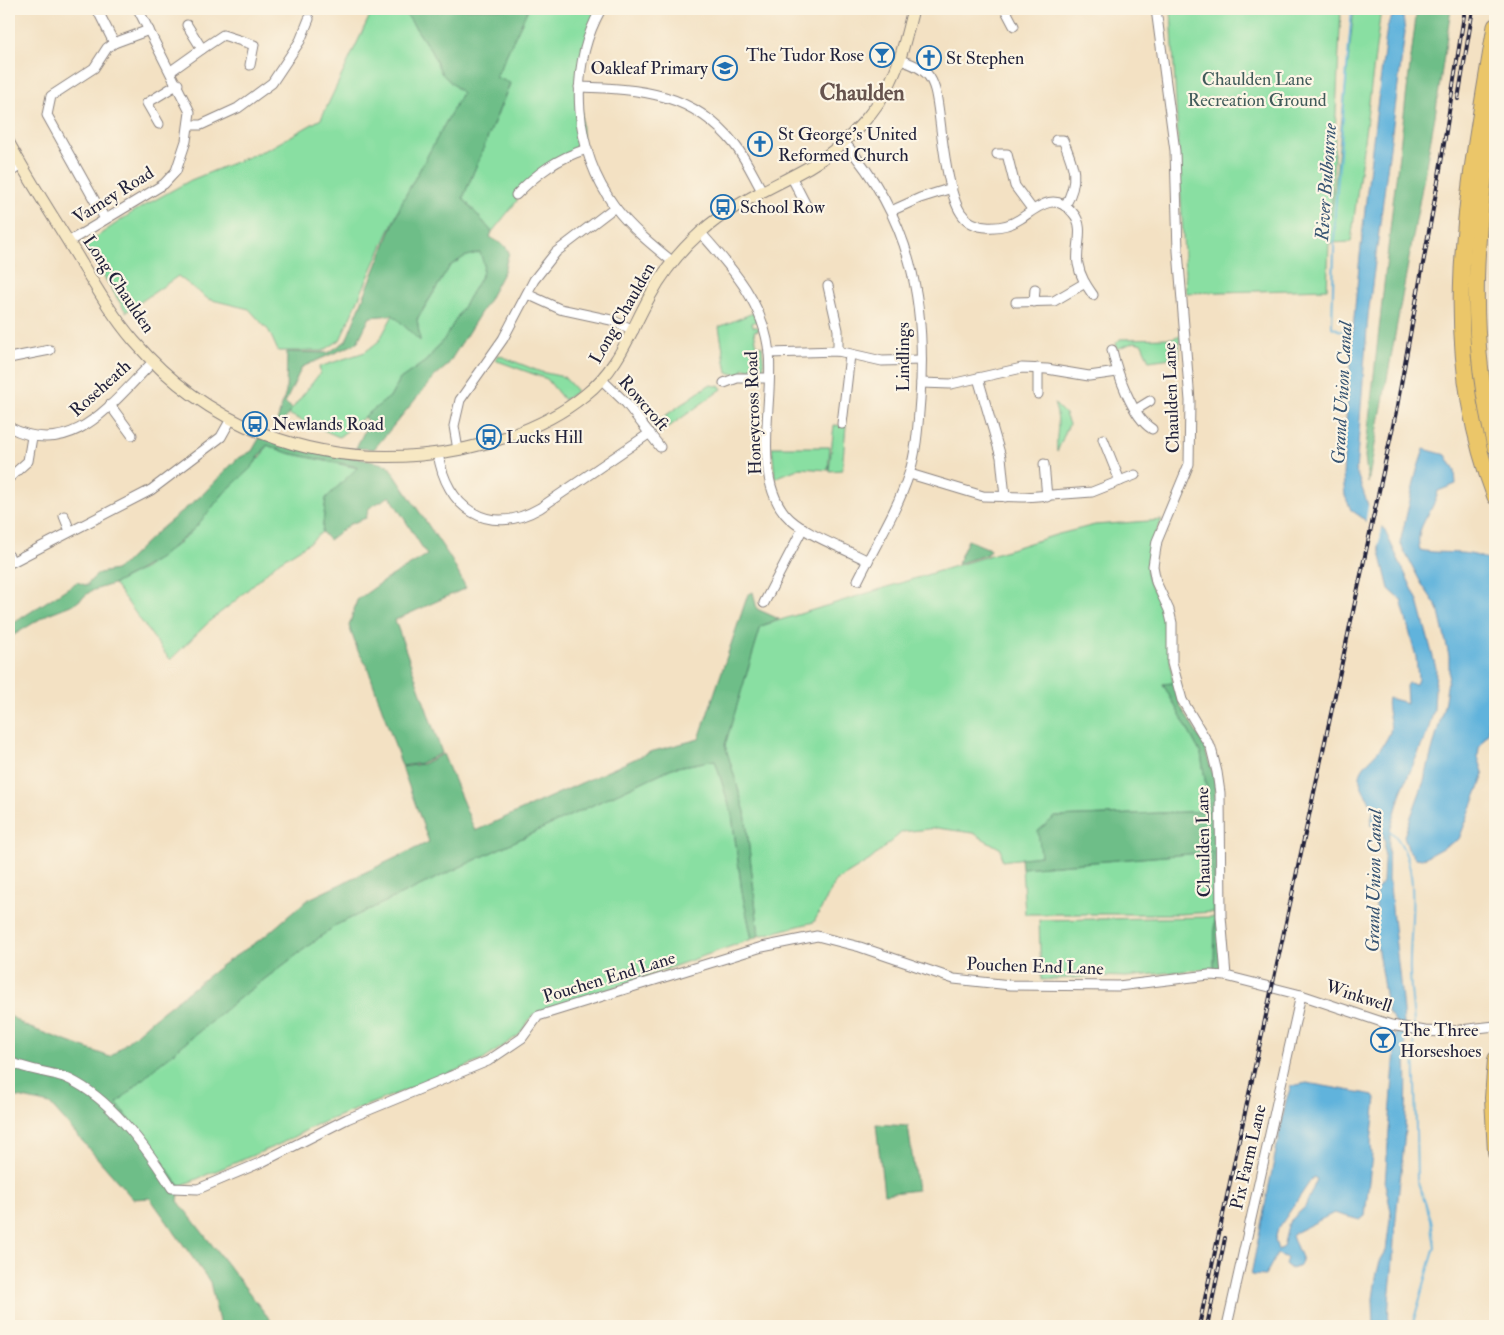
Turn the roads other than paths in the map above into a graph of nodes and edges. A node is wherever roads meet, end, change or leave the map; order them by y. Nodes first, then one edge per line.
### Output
1 (97, 9) edge
2 (138, 9) edge
3 (601, 9) edge
4 (913, 9) edge
5 (1005, 9) edge
6 (1156, 9) edge
7 (309, 18) dead end
8 (188, 25) dead end
9 (1014, 26) dead end
10 (1495, 26) edge
11 (149, 30) junction
12 (114, 43) junction
13 (202, 48) junction
14 (900, 60) junction
15 (250, 64) dead end
16 (171, 71) junction
17 (178, 84) junction
18 (579, 87) junction
19 (1495, 101) edge
20 (159, 124) dead end
21 (189, 125) junction
22 (1056, 140) dead end
23 (844, 142) junction
24 (9, 143) edge
25 (587, 149) junction
26 (997, 154) dead end
27 (21, 165) junction
28 (9, 173) edge
29 (791, 176) junction
30 (952, 188) junction
31 (762, 191) junction
32 (516, 195) dead end
33 (1066, 206) junction
34 (615, 207) junction
35 (806, 207) dead end
36 (1032, 209) junction
37 (891, 211) junction
38 (105, 219) junction
39 (700, 232) junction
40 (68, 242) junction
41 (673, 262) junction
42 (1085, 283) junction
43 (828, 286) dead end
44 (1035, 289) dead end
45 (527, 294) junction
46 (1093, 295) dead end
47 (1016, 302) dead end
48 (1034, 302) junction
49 (634, 330) junction
50 (50, 350) dead end
51 (1112, 350) dead end
52 (838, 351) junction
53 (769, 353) junction
54 (850, 355) junction
55 (9, 358) edge
56 (921, 360) junction
57 (153, 362) junction
58 (1038, 368) junction
59 (1117, 372) junction
60 (768, 378) junction
61 (978, 378) junction
62 (602, 380) junction
63 (724, 383) dead end
64 (921, 383) junction
65 (1038, 394) dead end
66 (1150, 401) dead end
67 (110, 405) junction
68 (1136, 409) junction
69 (231, 419) junction
70 (842, 424) dead end
71 (9, 427) edge
72 (1152, 429) dead end
73 (650, 433) junction
74 (132, 435) dead end
75 (32, 437) junction
76 (1103, 439) dead end
77 (660, 447) dead end
78 (1495, 447) edge
79 (458, 450) junction
80 (438, 453) junction
81 (1044, 464) dead end
82 (910, 474) junction
83 (1135, 475) dead end
84 (9, 478) edge
85 (1120, 481) junction
86 (1004, 497) junction
87 (1047, 497) junction
88 (1495, 497) edge
89 (64, 516) dead end
90 (803, 528) junction
91 (70, 531) junction
92 (10, 559) edge
93 (868, 561) junction
94 (858, 580) dead end
95 (764, 603) dead end
96 (1226, 976) junction
97 (1301, 995) junction
98 (1495, 1026) edge
99 (1495, 1059) edge
100 (9, 1061) edge
101 (1495, 1152) edge
102 (1227, 1326) edge

1 - 12 street
2 - 11 street, Varney Road
3 - 18 street
4 - 14 street, Long Chaulden
5 - 9 street
6 - 96 street, Chaulden Lane
7 - 21 street
8 - 13 street
10 - 88 highway
11 - 12 street
11 - 16 street, Varney Road
12 - 38 street
13 - 15 street
13 - 16 street
14 - 23 street, Long Chaulden
14 - 30 street
16 - 17 street, Varney Road
17 - 20 street
17 - 21 street, Varney Road
18 - 25 street
18 - 31 street
19 - 78 highway
21 - 38 street, Varney Road
22 - 33 street
23 - 29 street, Long Chaulden
23 - 37 street, Lindlings
24 - 27 street, Long Chaulden
25 - 32 street
25 - 34 street
26 - 36 street
27 - 28 street
27 - 40 street, Long Chaulden
29 - 31 street, Long Chaulden
29 - 35 street
30 - 36 street
30 - 37 street
31 - 39 street, Long Chaulden
33 - 36 street
33 - 42 street
34 - 41 street
34 - 45 street
37 - 56 street, Lindlings
38 - 40 street, Varney Road
39 - 41 street, Long Chaulden
39 - 53 street, Honeycross Road
40 - 57 street, Long Chaulden
41 - 49 street, Long Chaulden
42 - 46 street
42 - 48 street
43 - 52 street
44 - 48 street
45 - 49 street
45 - 79 street
47 - 48 street
49 - 62 street, Long Chaulden
50 - 55 street
51 - 59 street
52 - 53 street
52 - 54 street
53 - 60 street, Honeycross Road
54 - 56 street
54 - 70 street
56 - 64 street, Lindlings
57 - 67 street, Roseheath
57 - 69 street, Long Chaulden
58 - 59 street
58 - 61 street
58 - 65 street
59 - 68 street
60 - 63 street
60 - 90 street, Honeycross Road
61 - 64 street
61 - 86 street
62 - 73 street, Rowcroft
62 - 79 street, Long Chaulden
64 - 82 street, Lindlings
66 - 68 street
67 - 74 street
67 - 75 street, Roseheath
68 - 72 street
69 - 80 street, Long Chaulden
69 - 91 street
71 - 75 street, Roseheath
73 - 77 street, Rowcroft
73 - 80 street
75 - 84 street
76 - 85 street
79 - 80 street, Long Chaulden
81 - 87 street
82 - 86 street
82 - 93 street, Lindlings
83 - 85 street
85 - 87 street
86 - 87 street
89 - 91 street
90 - 93 street, Honeycross Road
90 - 95 street
91 - 92 street
93 - 94 street, Lindlings
96 - 97 street, Pouchen End Lane
96 - 100 street, Pouchen End Lane
97 - 98 street, Winkwell
97 - 102 street, Pix Farm Lane
99 - 101 main road

